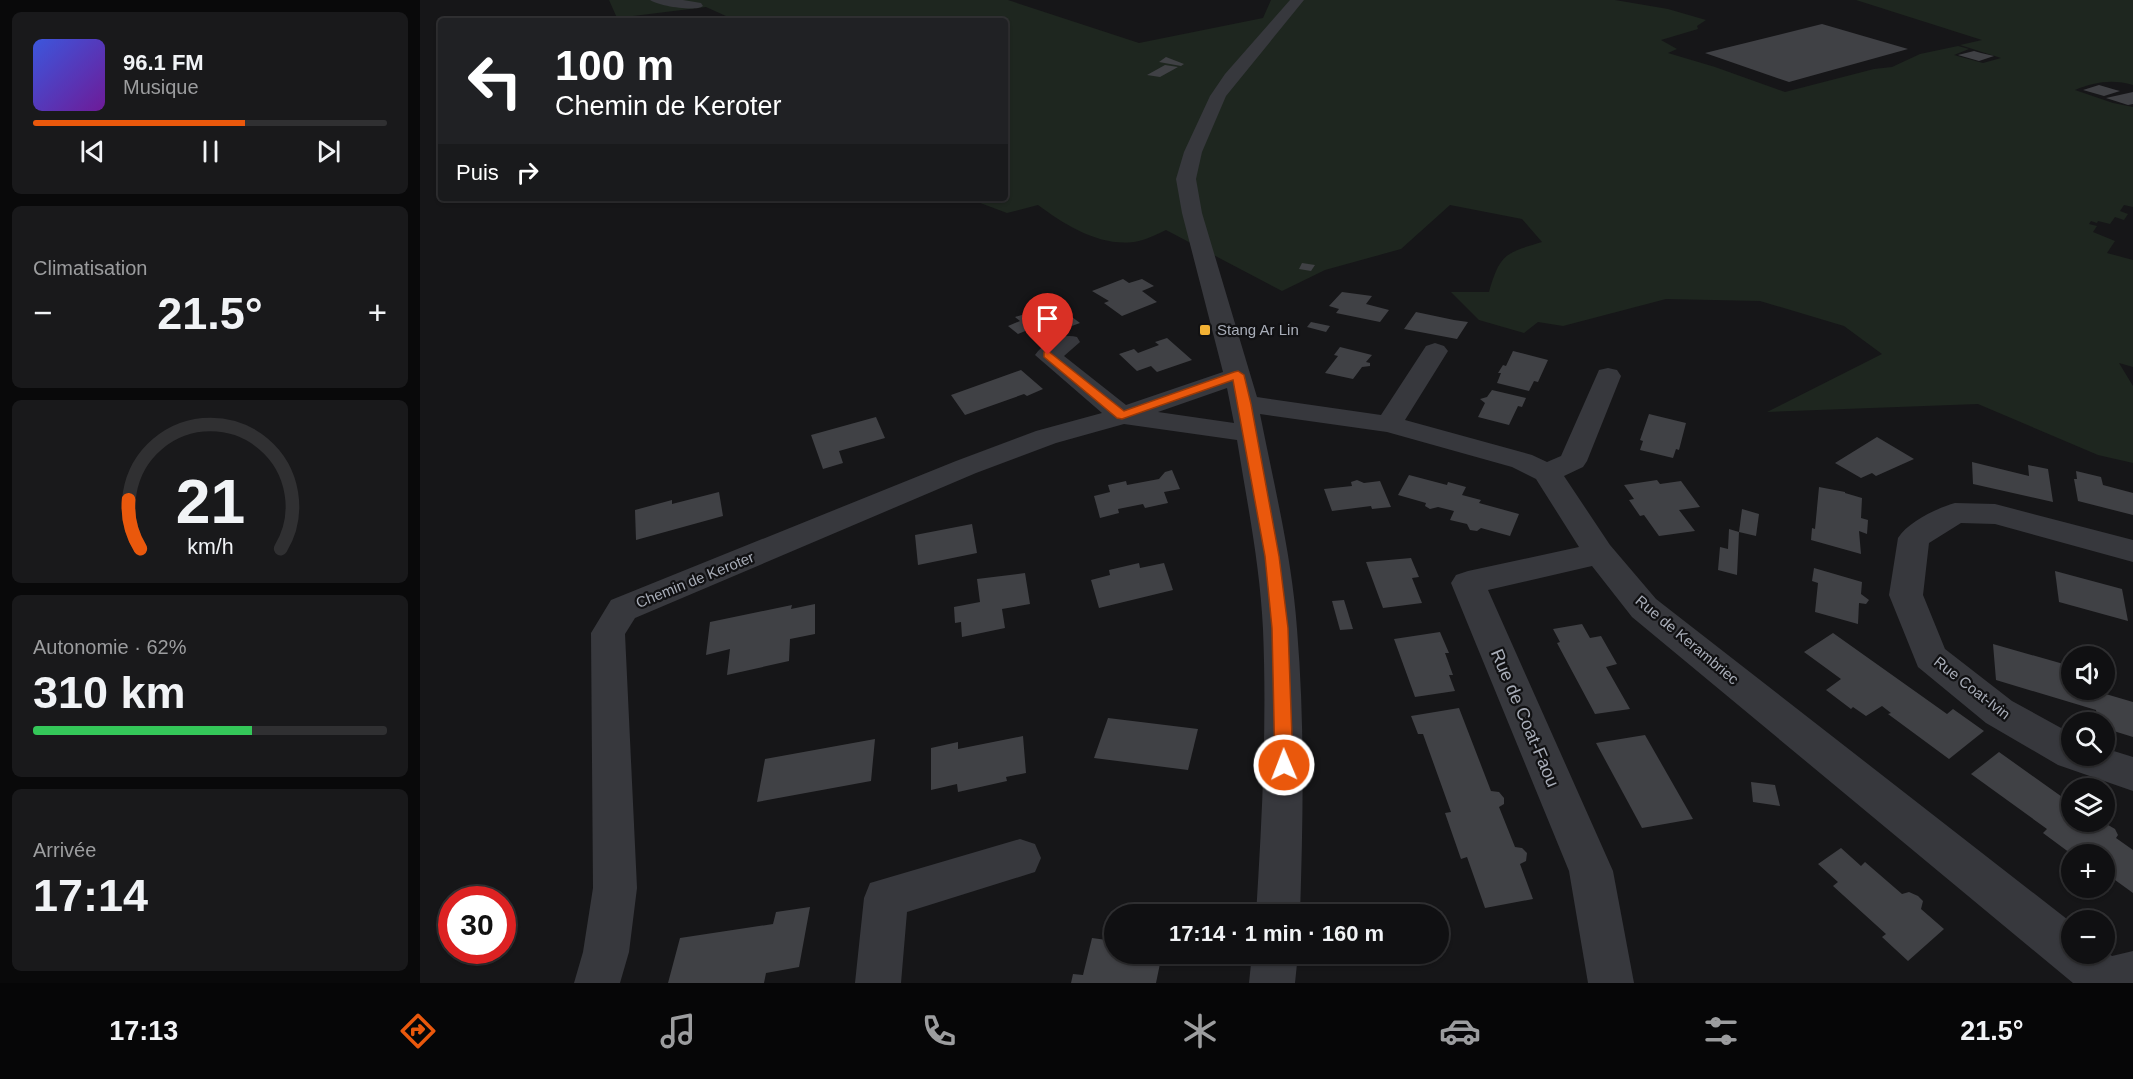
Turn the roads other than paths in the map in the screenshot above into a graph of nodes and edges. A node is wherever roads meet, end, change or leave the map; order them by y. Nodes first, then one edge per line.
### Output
1 (657, 0) edge
2 (1297, 0) edge
3 (696, 6) dead end
4 (1068, 342) dead end
5 (1435, 351) dead end
6 (1238, 375) junction
7 (1608, 376) dead end
8 (1122, 416) junction
9 (1247, 419) junction
10 (1389, 424) junction
11 (1547, 473) junction
12 (2133, 551) edge
13 (1599, 553) junction
14 (2061, 747) edge
15 (2109, 766) edge
16 (2133, 774) edge
17 (1020, 858) dead end
18 (1279, 904) edge
19 (1274, 964) edge
20 (2099, 969) edge
21 (597, 983) edge
22 (878, 983) edge
23 (1272, 983) edge
24 (1611, 983) edge

1 - 3 street
2 - 6 street
4 - 8 street
5 - 10 street
6 - 8 street, Chemin de Keroter
6 - 9 street
7 - 11 street
8 - 9 street, Chemin de Keroter
8 - 21 street, Chemin de Keroter
9 - 10 street
9 - 18 street
10 - 11 street
11 - 13 street, Rue de Kerambriec
12 - 14 street, Rue Coat-Ivin
13 - 20 street, Rue de Kerambriec
13 - 24 street, Rue de Coat-Faou
15 - 16 street
17 - 22 street
19 - 23 street

